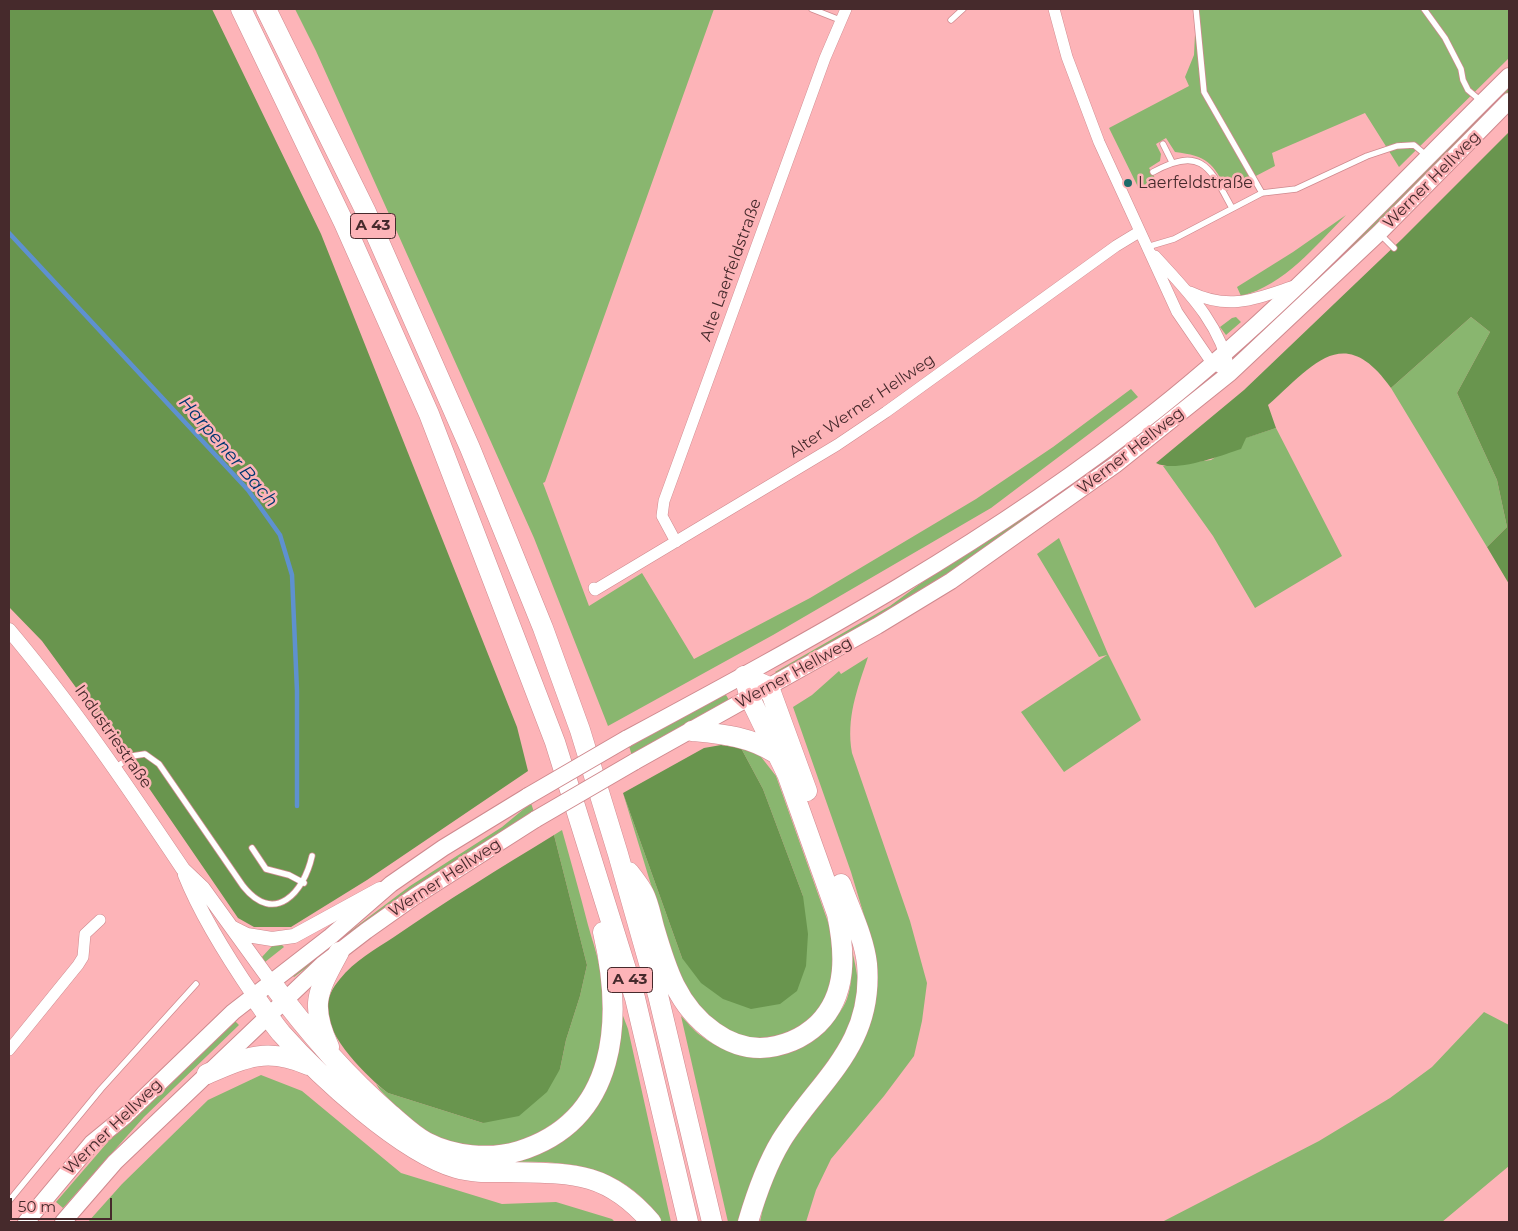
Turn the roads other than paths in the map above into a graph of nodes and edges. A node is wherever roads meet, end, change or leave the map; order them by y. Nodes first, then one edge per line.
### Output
1 (241, 9) edge
2 (266, 9) edge
3 (812, 9) edge
4 (846, 9) edge
5 (962, 9) edge
6 (1054, 9) edge
7 (1196, 9) edge
8 (1424, 9) edge
9 (840, 20) junction
10 (951, 20) dead end
11 (1509, 76) edge
12 (1509, 101) edge
13 (1483, 102) junction
14 (1163, 144) dead end
15 (1428, 158) junction
16 (1172, 162) junction
17 (1153, 172) dead end
18 (1262, 193) junction
19 (1232, 208) junction
20 (1139, 232) junction
21 (1379, 233) junction
22 (1147, 247) junction
23 (1394, 248) dead end
24 (1301, 283) junction
25 (1187, 291) junction
26 (1226, 350) junction
27 (1212, 363) junction
28 (1230, 372) junction
29 (676, 542) junction
30 (594, 588) dead end
31 (9, 630) edge
32 (744, 676) junction
33 (769, 687) junction
34 (750, 698) junction
35 (692, 731) junction
36 (555, 742) junction
37 (775, 753) junction
38 (115, 768) junction
39 (252, 848) dead end
40 (618, 854) junction
41 (312, 856) dead end
42 (183, 870) junction
43 (304, 883) junction
44 (390, 884) junction
45 (100, 920) dead end
46 (230, 927) junction
47 (339, 952) junction
48 (271, 982) junction
49 (196, 984) dead end
50 (254, 996) junction
51 (285, 1001) junction
52 (269, 1016) junction
53 (9, 1050) edge
54 (337, 1062) junction
55 (317, 1070) junction
56 (207, 1074) junction
57 (9, 1200) edge
58 (26, 1222) edge
59 (63, 1222) edge
60 (651, 1222) edge
61 (688, 1222) edge
62 (712, 1222) edge
63 (748, 1222) edge

1 - 36 highway, A 43
2 - 40 highway, A 43
3 - 9 lane
4 - 9 street, Alte Laerfeldstraße
5 - 10 lane
6 - 20 street
7 - 18 lane
8 - 13 lane
9 - 29 street, Alte Laerfeldstraße
11 - 13 main road, Werner Hellweg
12 - 21 main road, Werner Hellweg
13 - 15 main road, Werner Hellweg
14 - 16 lane
15 - 18 lane, Werner Hellweg
15 - 24 main road, Werner Hellweg
16 - 17 lane
16 - 19 lane
18 - 19 lane
19 - 22 lane
20 - 22 street
20 - 29 street, Alter Werner Hellweg
21 - 23 lane
21 - 28 main road, Werner Hellweg
22 - 25 street
22 - 27 street
24 - 25 street
24 - 26 main road, Werner Hellweg
25 - 26 street
26 - 27 main road, Werner Hellweg
26 - 28 street
27 - 28 street
27 - 32 main road, Werner Hellweg
28 - 33 main road, Werner Hellweg
29 - 30 street, Alter Werner Hellweg
31 - 38 street, Industriestraße
32 - 33 highway
32 - 34 highway
32 - 44 main road, Werner Hellweg, bridge
33 - 34 main road, Werner Hellweg
33 - 63 highway
34 - 35 main road, Werner Hellweg
34 - 37 highway
35 - 37 highway
35 - 47 main road, Werner Hellweg, bridge
36 - 54 highway
36 - 61 highway, A 43
37 - 40 highway
38 - 42 street, Industriestraße
38 - 43 lane
39 - 43 lane
40 - 62 highway, A 43
41 - 43 lane
42 - 46 street, Industriestraße
42 - 50 street, Industriestraße
44 - 46 street, Werner Hellweg
44 - 48 main road, Werner Hellweg
45 - 53 street
46 - 48 street, Industriestraße
47 - 51 main road, Werner Hellweg
47 - 54 highway
48 - 50 main road, Werner Hellweg
48 - 51 highway
49 - 57 lane
50 - 52 highway
50 - 58 main road, Werner Hellweg
51 - 52 main road, Werner Hellweg
51 - 54 highway
52 - 55 highway
52 - 56 main road, Werner Hellweg
55 - 56 highway
55 - 60 highway
56 - 59 main road, Werner Hellweg

